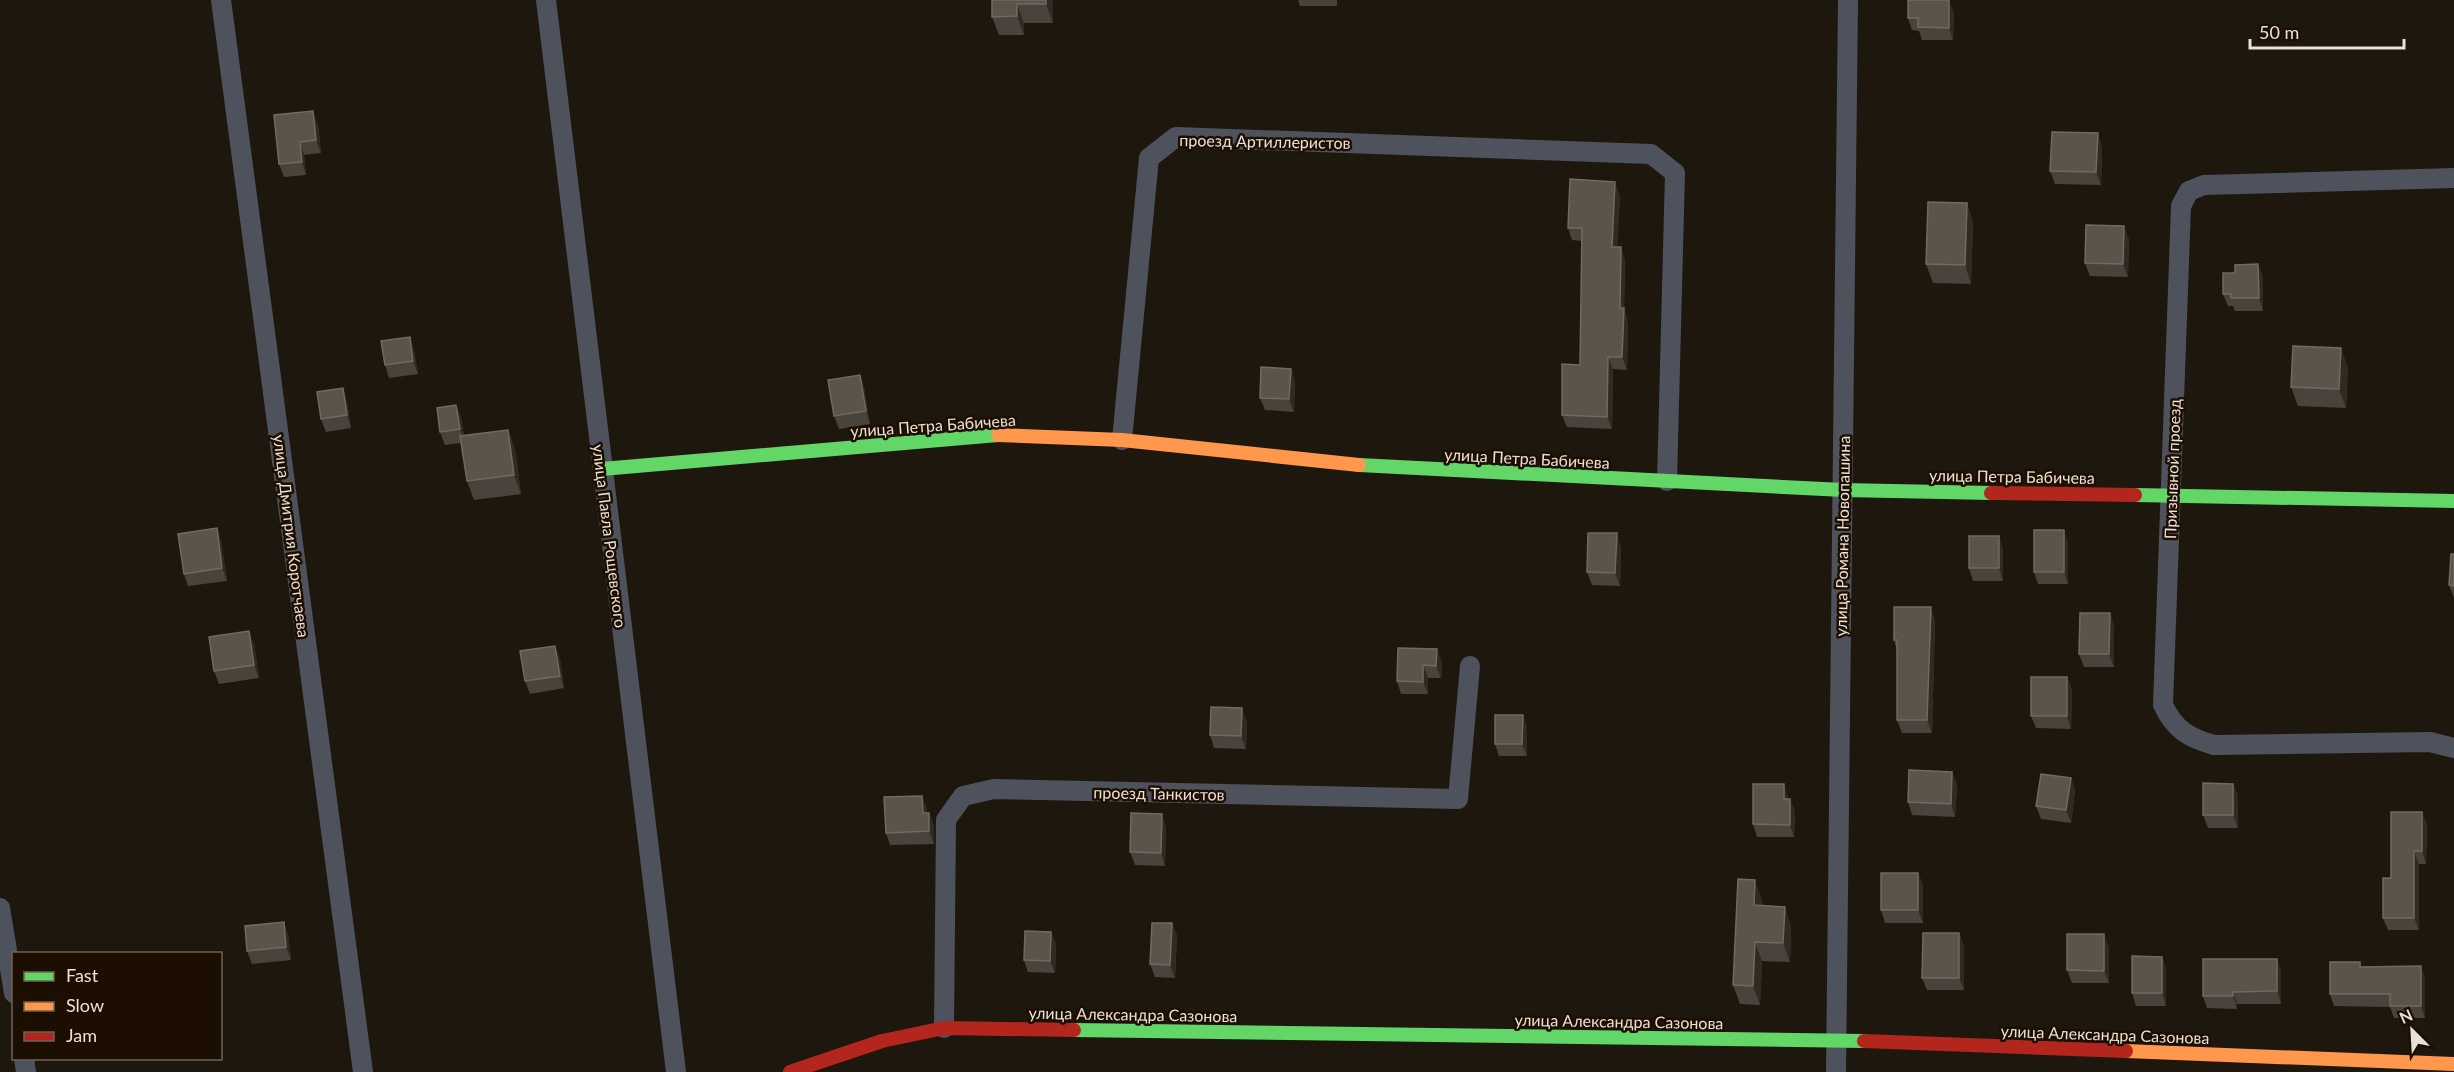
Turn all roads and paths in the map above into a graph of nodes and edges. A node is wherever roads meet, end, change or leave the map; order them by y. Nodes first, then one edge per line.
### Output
1 (221, 0) edge
2 (546, 0) edge
3 (1848, 0) edge
4 (2454, 178) edge
5 (1122, 440) junction
6 (602, 469) junction
7 (1667, 481) junction
8 (1842, 490) junction
9 (2171, 495) junction
10 (2454, 501) edge
11 (1470, 666) dead end
12 (2454, 748) edge
13 (0, 908) edge
14 (12, 981) edge
15 (944, 1028) junction
16 (1836, 1040) junction
17 (2454, 1063) edge
18 (363, 1072) edge
19 (676, 1072) edge
20 (790, 1072) edge
21 (1836, 1072) edge

1 - 18 street, улица Дмитрия Коротчаева
2 - 6 street, улица Павла Рощевского
3 - 8 street, улица Романа Новопашина
4 - 9 street, Призывной проезд
5 - 6 street, улица Петра Бабичева
5 - 7 street, улица Петра Бабичева
5 - 7 street, проезд Артиллеристов
6 - 19 street, улица Павла Рощевского
7 - 8 street, улица Петра Бабичева
8 - 9 street, улица Петра Бабичева
8 - 16 street, улица Романа Новопашина
9 - 10 street, улица Петра Бабичева
9 - 12 street, Призывной проезд
11 - 15 street, проезд Танкистов
13 - 14 street
15 - 16 street, улица Александра Сазонова
15 - 20 street, улица Александра Сазонова
16 - 17 street, улица Александра Сазонова
16 - 21 street, улица Романа Новопашина

